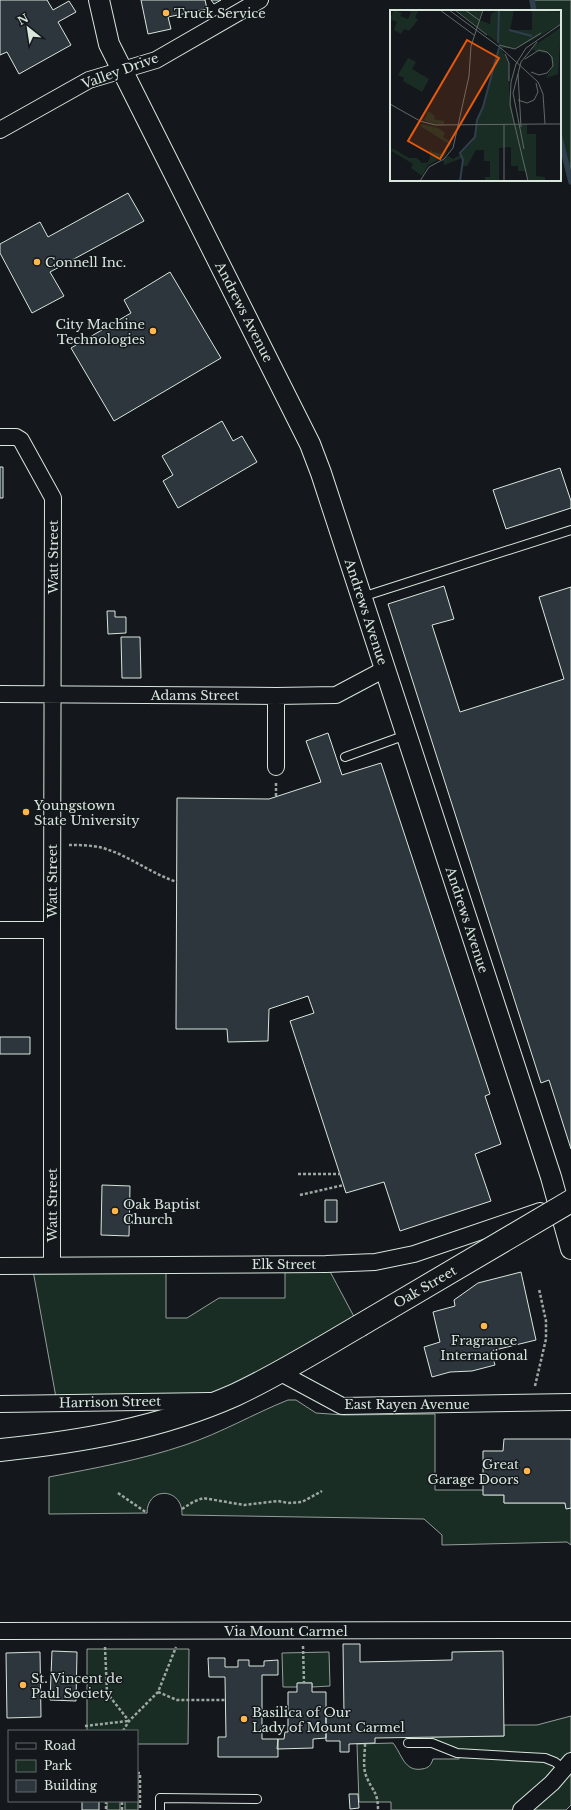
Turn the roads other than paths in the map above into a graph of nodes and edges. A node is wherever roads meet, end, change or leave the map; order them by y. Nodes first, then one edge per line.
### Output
1 (99, 0) edge
2 (260, 0) edge
3 (123, 70) junction
4 (0, 130) edge
5 (0, 437) edge
6 (571, 530) edge
7 (361, 597) junction
8 (385, 670) junction
9 (0, 694) edge
10 (53, 694) junction
11 (276, 696) junction
12 (406, 735) junction
13 (345, 757) dead end
14 (276, 767) dead end
15 (0, 930) edge
16 (52, 930) junction
17 (565, 1201) edge
18 (571, 1249) edge
19 (52, 1265) junction
20 (0, 1266) edge
21 (279, 1372) junction
22 (221, 1400) junction
23 (571, 1402) edge
24 (0, 1404) edge
25 (0, 1450) edge
26 (571, 1630) edge
27 (0, 1631) edge
28 (408, 1743) dead end
29 (567, 1765) edge
30 (257, 1799) dead end
31 (160, 1810) edge
32 (521, 1810) edge

1 - 3 street, Andrews Avenue
2 - 3 street, Valley Drive
3 - 4 street, Valley Drive
3 - 7 street, Andrews Avenue
5 - 10 street, Watt Street
6 - 7 lane
7 - 8 street, Andrews Avenue
8 - 11 street, Adams Street
8 - 12 street, Andrews Avenue
9 - 10 street, Adams Street
10 - 11 street, Adams Street
10 - 16 street, Watt Street
11 - 14 street
12 - 13 lane
12 - 17 street, Andrews Avenue
15 - 16 street
16 - 19 street, Watt Street
17 - 18 street, Andrews Avenue
17 - 19 street, Elk Street
17 - 21 main road, Oak Street, bridge
19 - 20 street, Elk Street
21 - 22 main road
21 - 23 street, East Rayen Avenue
22 - 24 street, Harrison Street
22 - 25 main road
26 - 27 street, Via Mount Carmel
28 - 29 lane
29 - 32 street
30 - 31 lane

